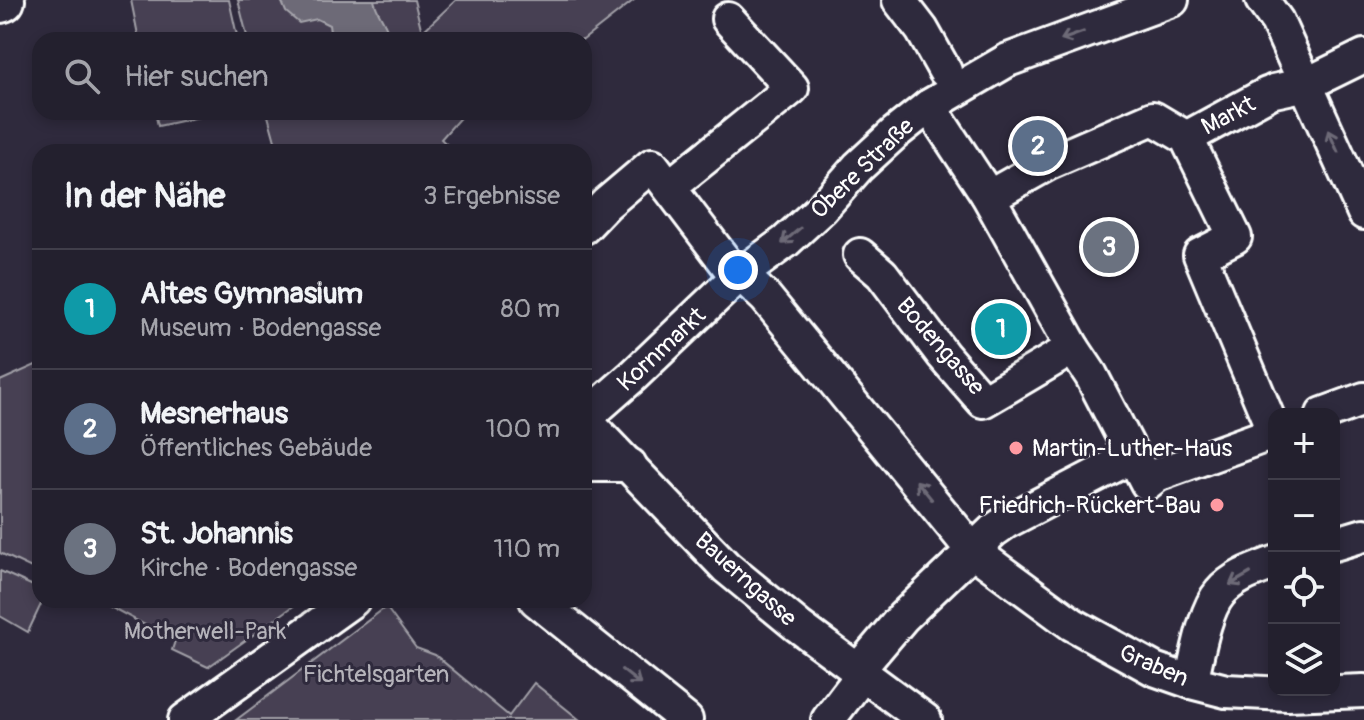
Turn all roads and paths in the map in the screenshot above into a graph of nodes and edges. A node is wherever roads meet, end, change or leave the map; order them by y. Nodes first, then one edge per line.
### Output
1 (899, 0) edge
2 (1172, 0) edge
3 (1262, 0) edge
4 (728, 19) dead end
5 (1364, 56) edge
6 (945, 71) dead end
7 (1307, 84) junction
8 (929, 106) junction
9 (1188, 137) junction
10 (669, 187) junction
11 (987, 194) junction
12 (1364, 213) edge
13 (592, 219) edge
14 (860, 255) dead end
15 (737, 277) junction
16 (1073, 348) junction
17 (1364, 399) edge
18 (1339, 408) edge
19 (592, 412) edge
20 (1268, 419) edge
21 (592, 427) edge
22 (1268, 436) edge
23 (1133, 456) junction
24 (592, 465) edge
25 (630, 465) junction
26 (1364, 535) edge
27 (1340, 542) edge
28 (973, 551) junction
29 (1268, 566) edge
30 (342, 608) edge
31 (545, 608) edge
32 (860, 672) junction
33 (1191, 682) junction
34 (1364, 691) edge
35 (185, 720) edge
36 (686, 720) edge
37 (828, 720) edge
38 (925, 720) edge

1 - 6 street
2 -> 8 street, Obere Straße
3 - 7 street
4 - 10 street
5 - 7 street, Markt
7 - 9 street, Markt
12 -> 7 street
8 - 11 street
8 -> 15 street, Obere Straße
9 - 11 street
9 - 20 street
10 - 13 street
10 - 15 street, Graben
11 - 16 street
14 - 16 street, Bodengasse
15 - 19 street, Kornmarkt
28 -> 15 street, Graben
16 - 23 street
17 - 18 street
21 - 25 street, Bauerngasse
22 - 23 street
23 - 28 street
24 - 25 street
25 - 32 street, Bauerngasse
26 - 27 street
28 - 32 street
28 - 33 street, Graben
29 -> 33 street
30 - 35 street
31 -> 36 street
32 - 37 street
32 - 38 street, Bauerngasse
33 - 34 street, Graben

